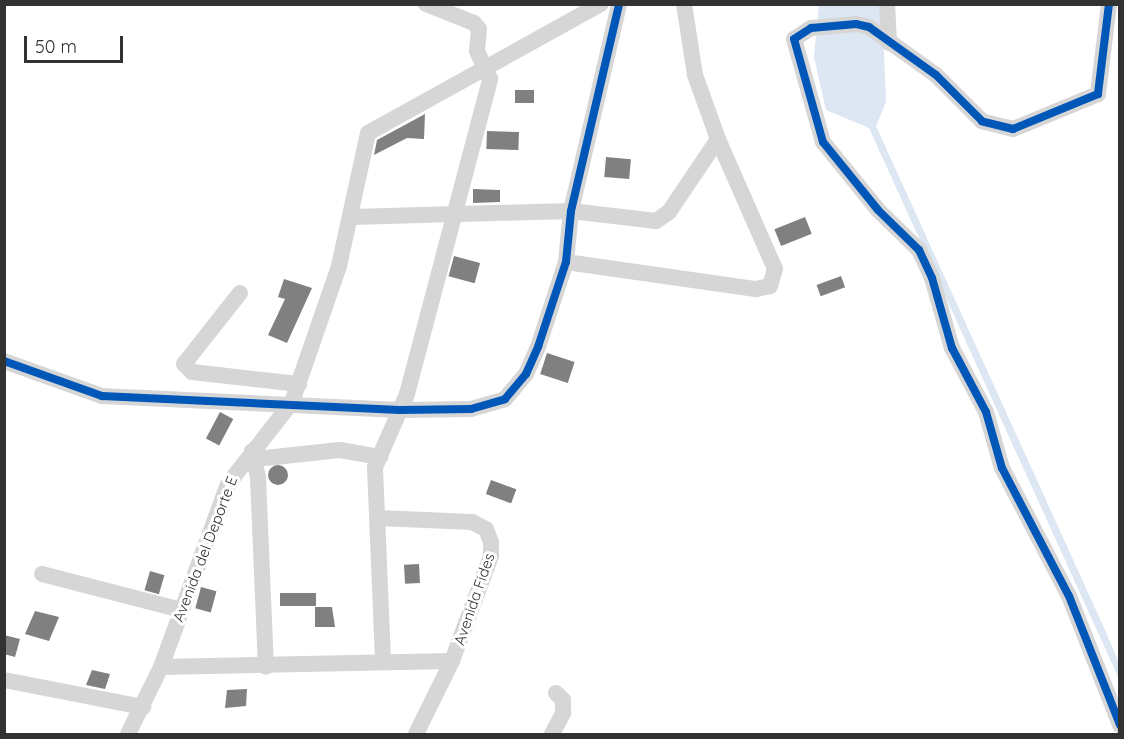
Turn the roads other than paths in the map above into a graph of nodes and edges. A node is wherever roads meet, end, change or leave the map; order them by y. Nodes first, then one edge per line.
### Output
1 (426, 4) edge
2 (601, 4) edge
3 (619, 4) edge
4 (684, 4) edge
5 (887, 4) edge
6 (1109, 4) edge
7 (889, 43) junction
8 (486, 69) junction
9 (718, 139) junction
10 (571, 211) junction
11 (458, 215) junction
12 (352, 217) junction
13 (566, 262) junction
14 (240, 293) dead end
15 (4, 361) edge
16 (299, 384) junction
17 (292, 402) junction
18 (400, 410) junction
19 (254, 455) junction
20 (380, 457) junction
21 (379, 518) junction
22 (42, 574) dead end
23 (181, 610) junction
24 (383, 659) junction
25 (453, 661) junction
26 (266, 667) junction
27 (161, 668) junction
28 (4, 680) edge
29 (556, 693) dead end
30 (143, 707) junction
31 (1119, 725) edge
32 (128, 735) edge
33 (416, 735) edge
34 (552, 735) edge

1 - 8 street
2 - 8 street
3 - 10 street
4 - 9 street
5 - 7 street
6 - 7 street
7 - 31 street
8 - 11 street
8 - 12 street, Avenida del Deporte E
9 - 10 street
9 - 13 street
10 - 11 street
10 - 13 street
11 - 12 street
11 - 18 street
12 - 16 street, Avenida del Deporte E
13 - 18 street
14 - 16 street
15 - 17 street
16 - 17 street, Avenida del Deporte E
17 - 18 street
17 - 19 street, Avenida del Deporte E
18 - 20 street
19 - 20 street
19 - 23 street, Avenida del Deporte E
19 - 26 street
20 - 21 street
21 - 24 street
21 - 25 street, Avenida Fides
22 - 23 street
23 - 27 street, Avenida del Deporte E
24 - 25 street
24 - 26 street
25 - 33 street, Avenida Fides
26 - 27 street
27 - 30 street, Avenida del Deporte E
28 - 30 street
29 - 34 street
30 - 32 street, Avenida del Deporte E

